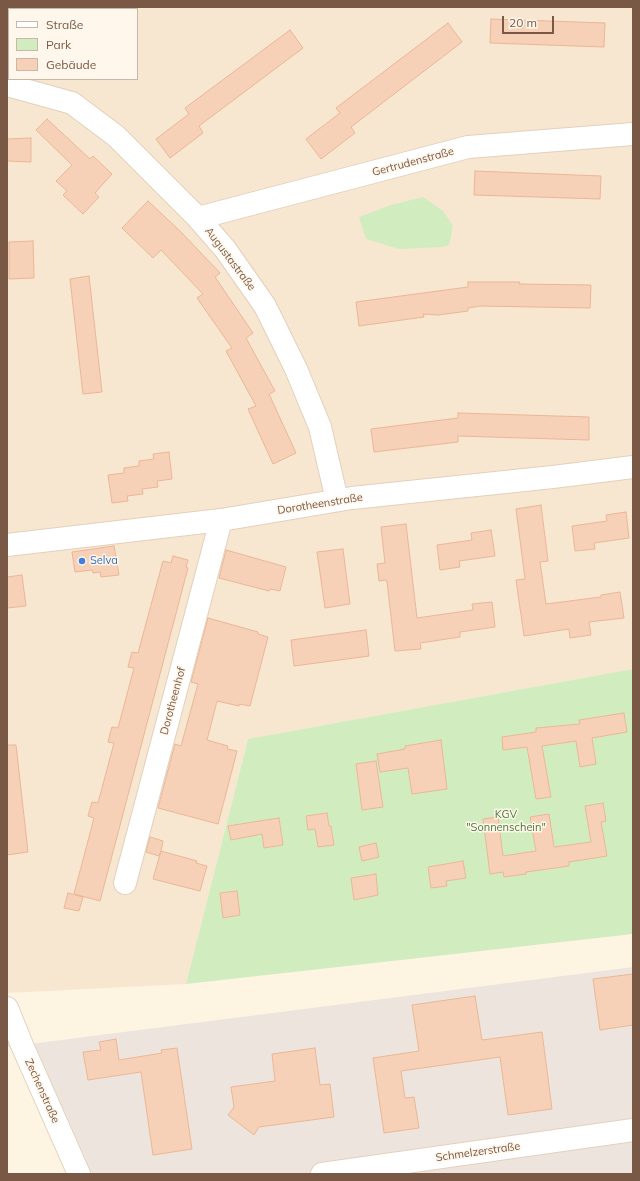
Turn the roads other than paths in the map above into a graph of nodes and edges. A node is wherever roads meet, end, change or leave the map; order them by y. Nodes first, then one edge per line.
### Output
1 (7, 85) edge
2 (633, 134) edge
3 (198, 218) junction
4 (633, 467) edge
5 (337, 500) junction
6 (221, 520) junction
7 (7, 545) edge
8 (125, 883) dead end
9 (7, 1008) edge
10 (633, 1130) edge
11 (79, 1174) edge
12 (322, 1174) edge

1 - 3 street, Augustastraße
2 - 3 street, Gertrudenstraße
3 - 5 street, Augustastraße
4 - 5 street, Dorotheenstraße
5 - 6 street, Dorotheenstraße
6 - 7 street, Dorotheenstraße
6 - 8 street, Dorotheenhof
9 - 11 street, Zechenstraße
10 - 12 street, Schmelzerstraße

